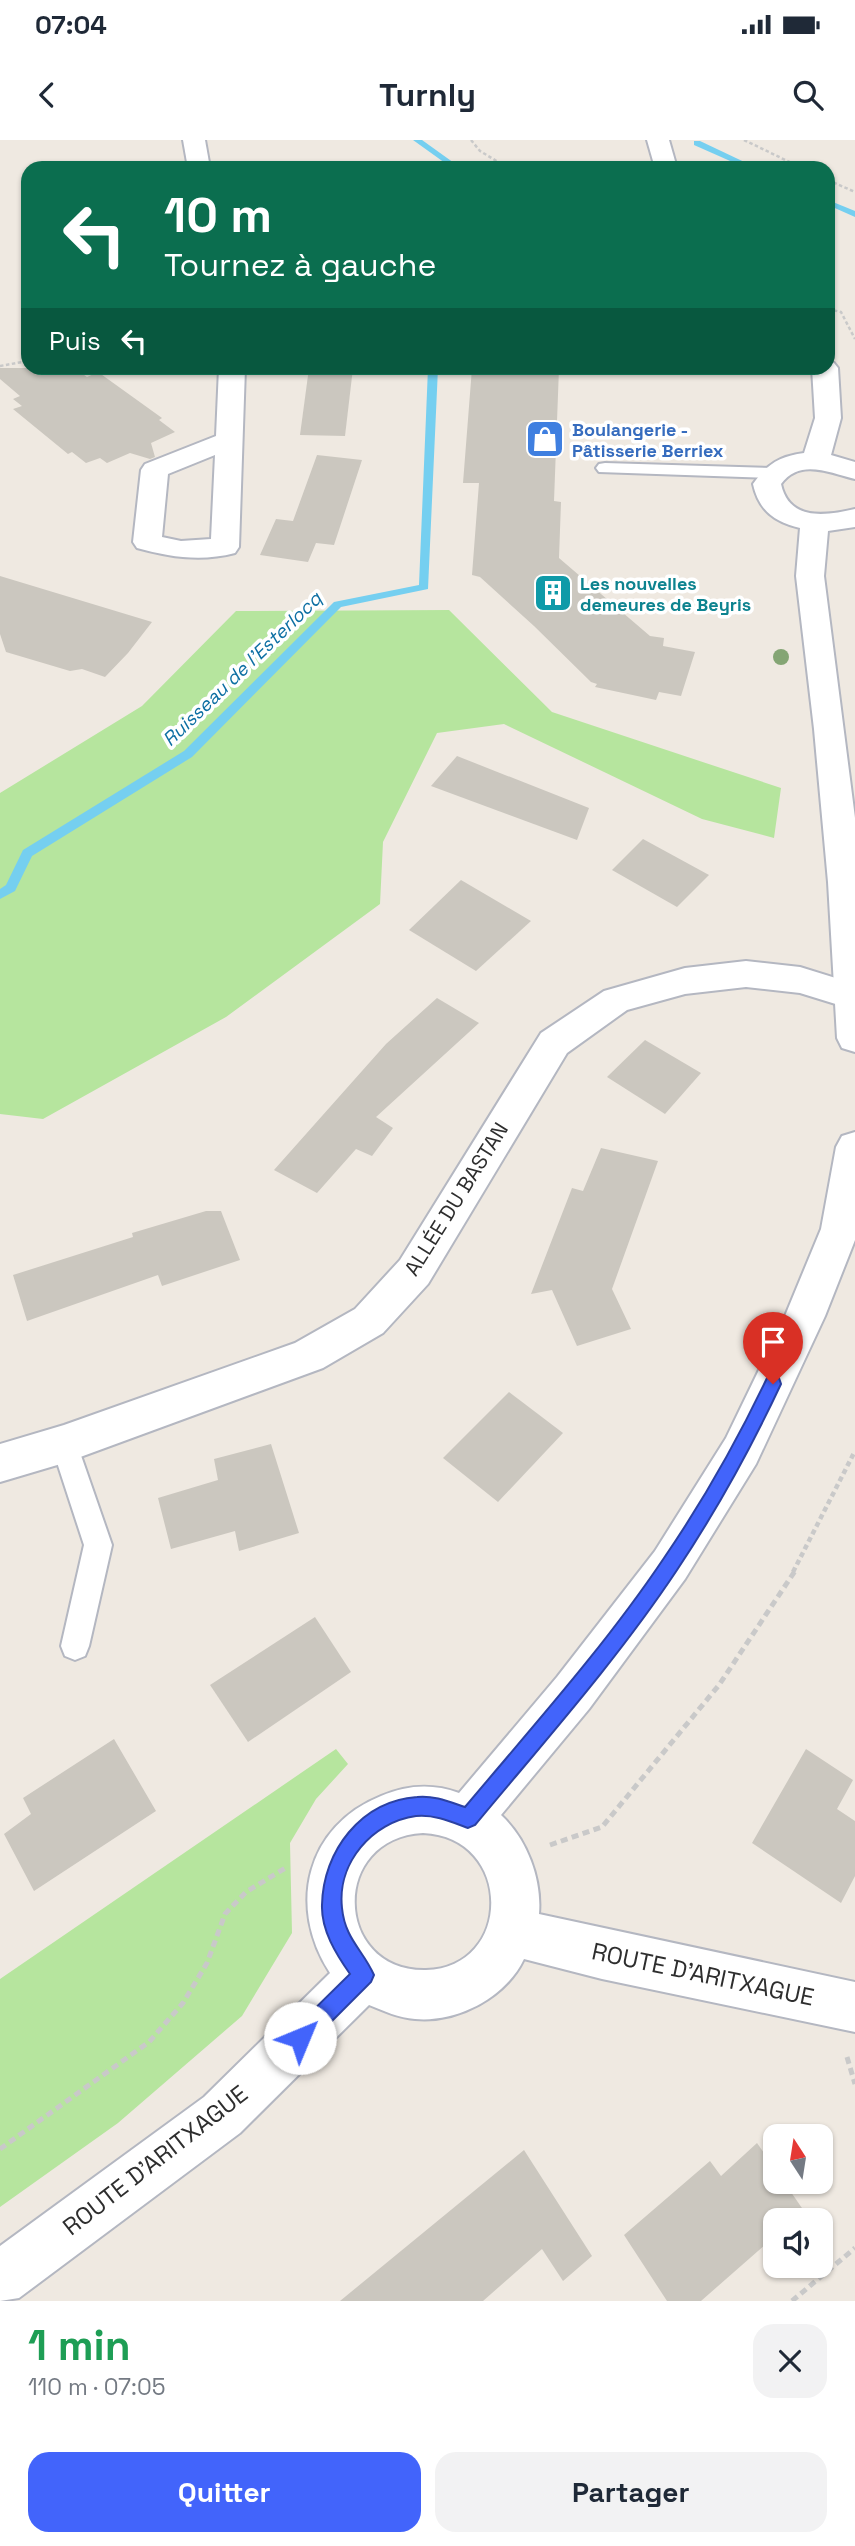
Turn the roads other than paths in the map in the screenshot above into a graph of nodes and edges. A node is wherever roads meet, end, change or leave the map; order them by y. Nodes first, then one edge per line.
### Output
1 (194, 140) edge
2 (658, 140) edge
3 (198, 161) edge
4 (664, 161) edge
5 (232, 375) edge
6 (825, 375) edge
7 (229, 440) dead end
8 (816, 460) junction
9 (605, 468) dead end
10 (855, 471) edge
11 (774, 473) junction
12 (855, 518) edge
13 (816, 523) junction
14 (854, 997) edge
15 (855, 1038) edge
16 (855, 1147) edge
17 (64, 1444) junction
18 (0, 1463) edge
19 (75, 1646) dead end
20 (468, 1818) junction
21 (510, 1931) junction
22 (363, 1975) junction
23 (855, 2007) edge
24 (0, 2279) edge

1 - 3 street
2 - 4 street
5 - 7 street
6 - 8 street
8 - 10 street
8 - 11 street
9 - 11 lane
11 - 13 street
12 - 13 street
13 - 14 street
14 - 15 street
14 - 17 street, ALLÉE DU BASTAN
16 - 20 street
17 - 18 street, ALLÉE DU BASTAN
17 - 19 lane
20 - 21 street
20 - 22 street
21 - 22 street
21 - 23 street, ROUTE D'ARITXAGUE
22 - 24 street, ROUTE D'ARITXAGUE

